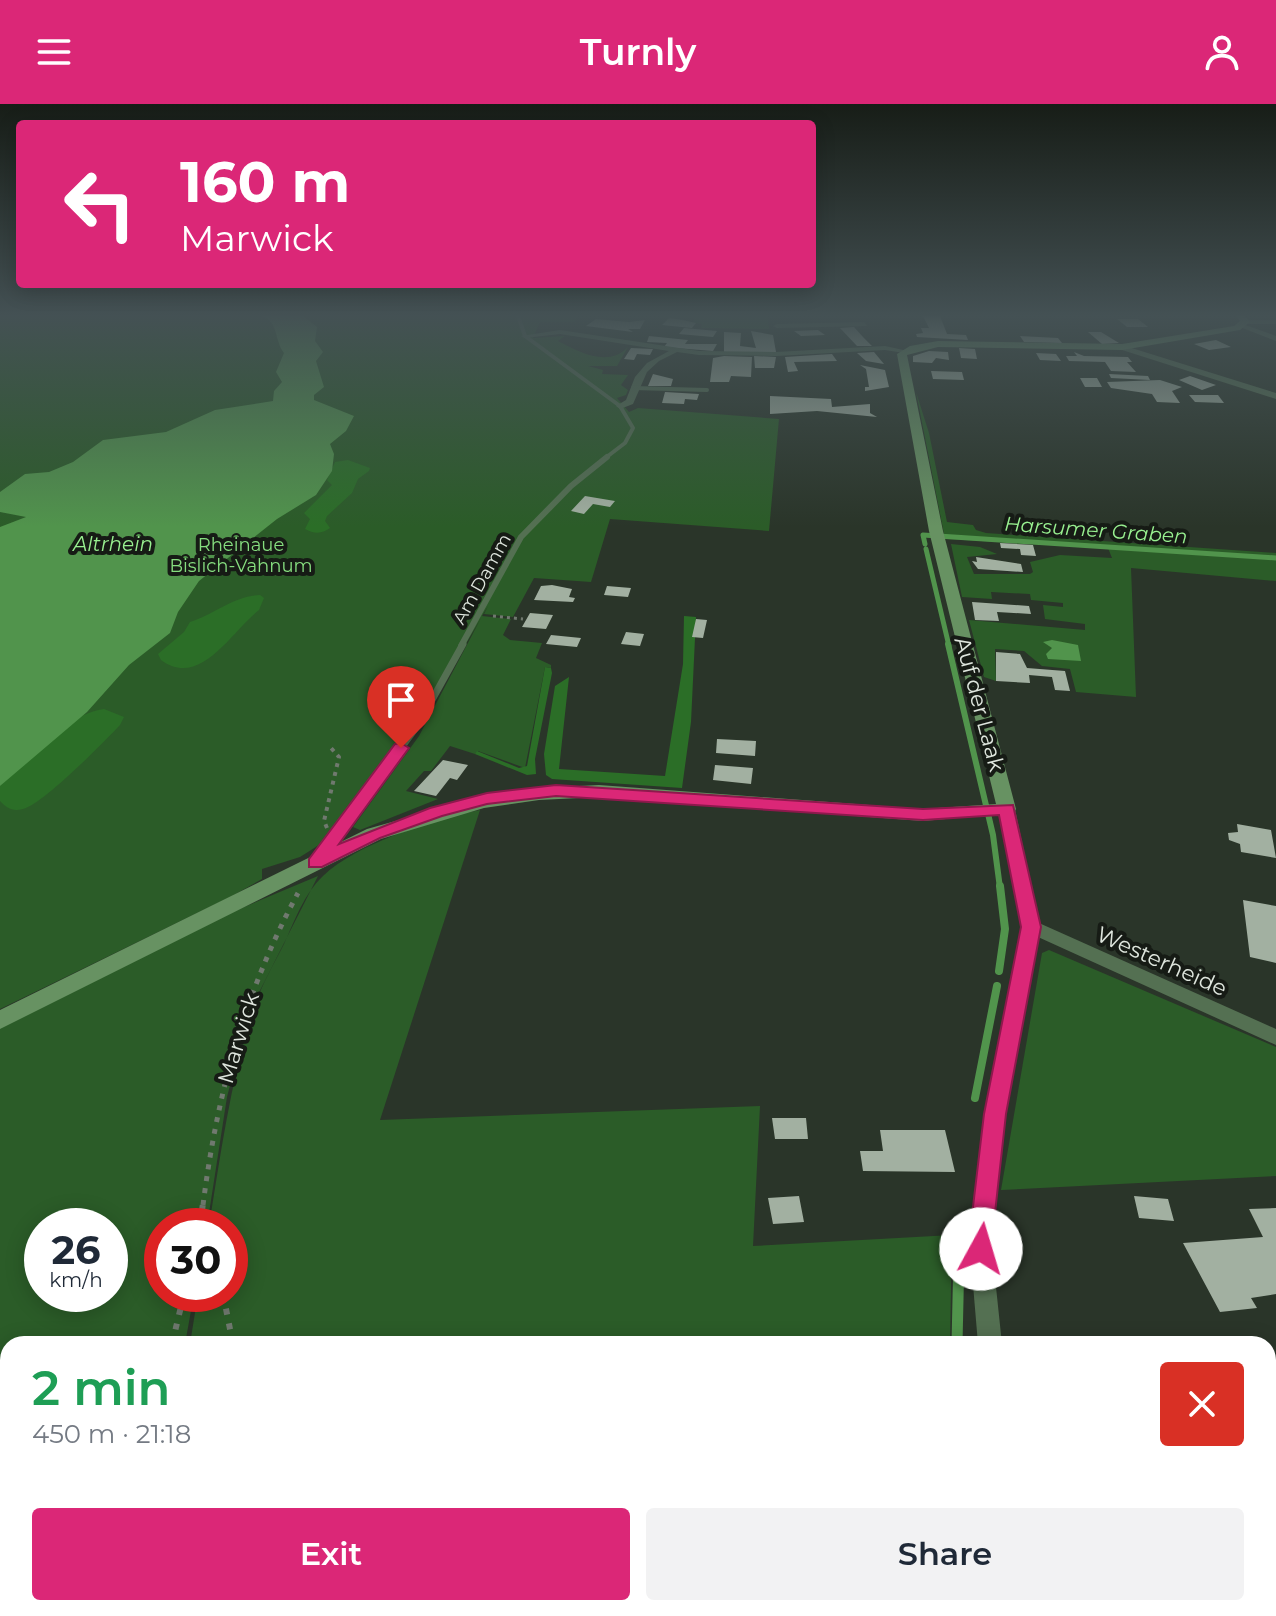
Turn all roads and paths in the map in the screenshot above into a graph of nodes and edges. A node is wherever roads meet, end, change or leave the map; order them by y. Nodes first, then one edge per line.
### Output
1 (594, 387) edge
2 (907, 387) edge
3 (1246, 387) edge
4 (633, 388) joint
5 (707, 390) dead end
6 (1276, 396) edge
7 (620, 406) junction
8 (479, 615) junction
9 (523, 619) dead end
10 (331, 748) dead end
11 (1007, 809) junction
12 (324, 821) dead end
13 (316, 863) junction
14 (1031, 927) junction
15 (0, 1020) edge
16 (1276, 1037) edge
17 (202, 1208) edge
18 (180, 1312) edge
19 (227, 1312) edge
20 (174, 1336) edge
21 (231, 1336) edge
22 (989, 1336) edge

1 - 7 lane
2 - 11 main road, Auf der Laak
3 - 6 street
4 - 5 lane
4 - 7 street
7 - 8 lane, Am Damm
8 - 9 path
8 - 13 lane, Am Damm
10 - 12 path
11 - 13 main road
11 - 14 street, Auf der Laak
13 - 15 main road
13 - 17 path, Marwick
14 - 16 street, Westerheide
14 - 22 street, Auf der Laak
18 - 20 path
19 - 21 path

